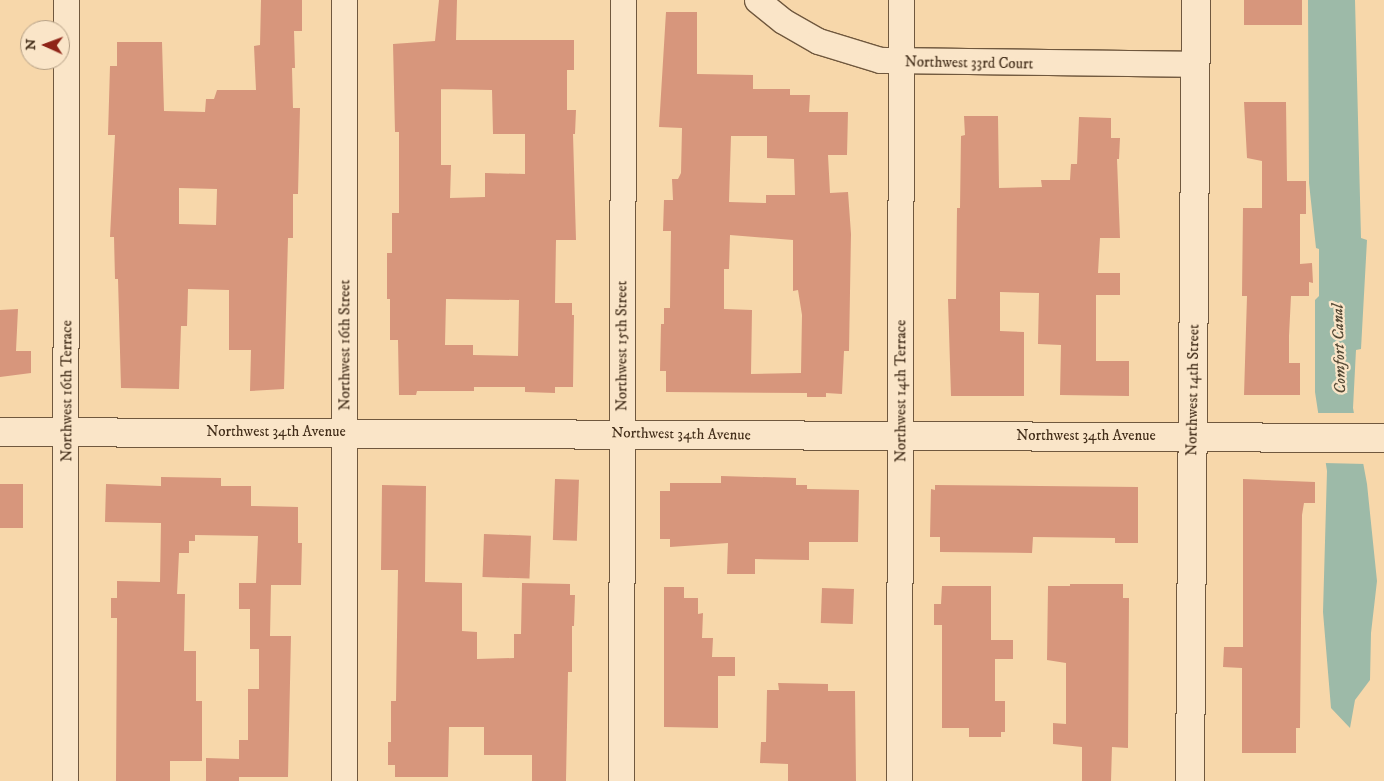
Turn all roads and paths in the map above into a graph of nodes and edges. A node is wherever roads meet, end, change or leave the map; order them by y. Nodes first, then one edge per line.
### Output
1 (66, 0) edge
2 (344, 0) edge
3 (623, 0) edge
4 (757, 0) edge
5 (901, 0) edge
6 (1196, 0) edge
7 (901, 62) junction
8 (1196, 64) junction
9 (0, 432) edge
10 (345, 432) junction
11 (66, 433) junction
12 (622, 434) junction
13 (901, 436) junction
14 (1192, 436) junction
15 (1373, 438) edge
16 (65, 781) edge
17 (344, 781) edge
18 (621, 781) edge
19 (899, 781) edge
20 (1190, 781) edge

1 - 11 street, Northwest 16th Terrace
2 - 10 street, Northwest 16th Street
3 - 12 street, Northwest 15th Street
4 - 7 street, Northwest 33rd Court
5 - 7 street, Northwest 14th Terrace
6 - 8 street, Northwest 14th Street
7 - 8 street, Northwest 33rd Court
7 - 13 street, Northwest 14th Terrace
8 - 14 street, Northwest 14th Street
9 - 11 street, Northwest 34th Avenue
10 - 11 street, Northwest 34th Avenue
10 - 12 street, Northwest 34th Avenue
10 - 17 street, Northwest 16th Street
11 - 16 street, Northwest 16th Terrace
12 - 13 street, Northwest 34th Avenue
12 - 18 street, Northwest 15th Street
13 - 14 street, Northwest 34th Avenue
13 - 19 street, Northwest 14th Terrace
14 - 15 street, Northwest 34th Avenue
14 - 20 street, Northwest 14th Street

